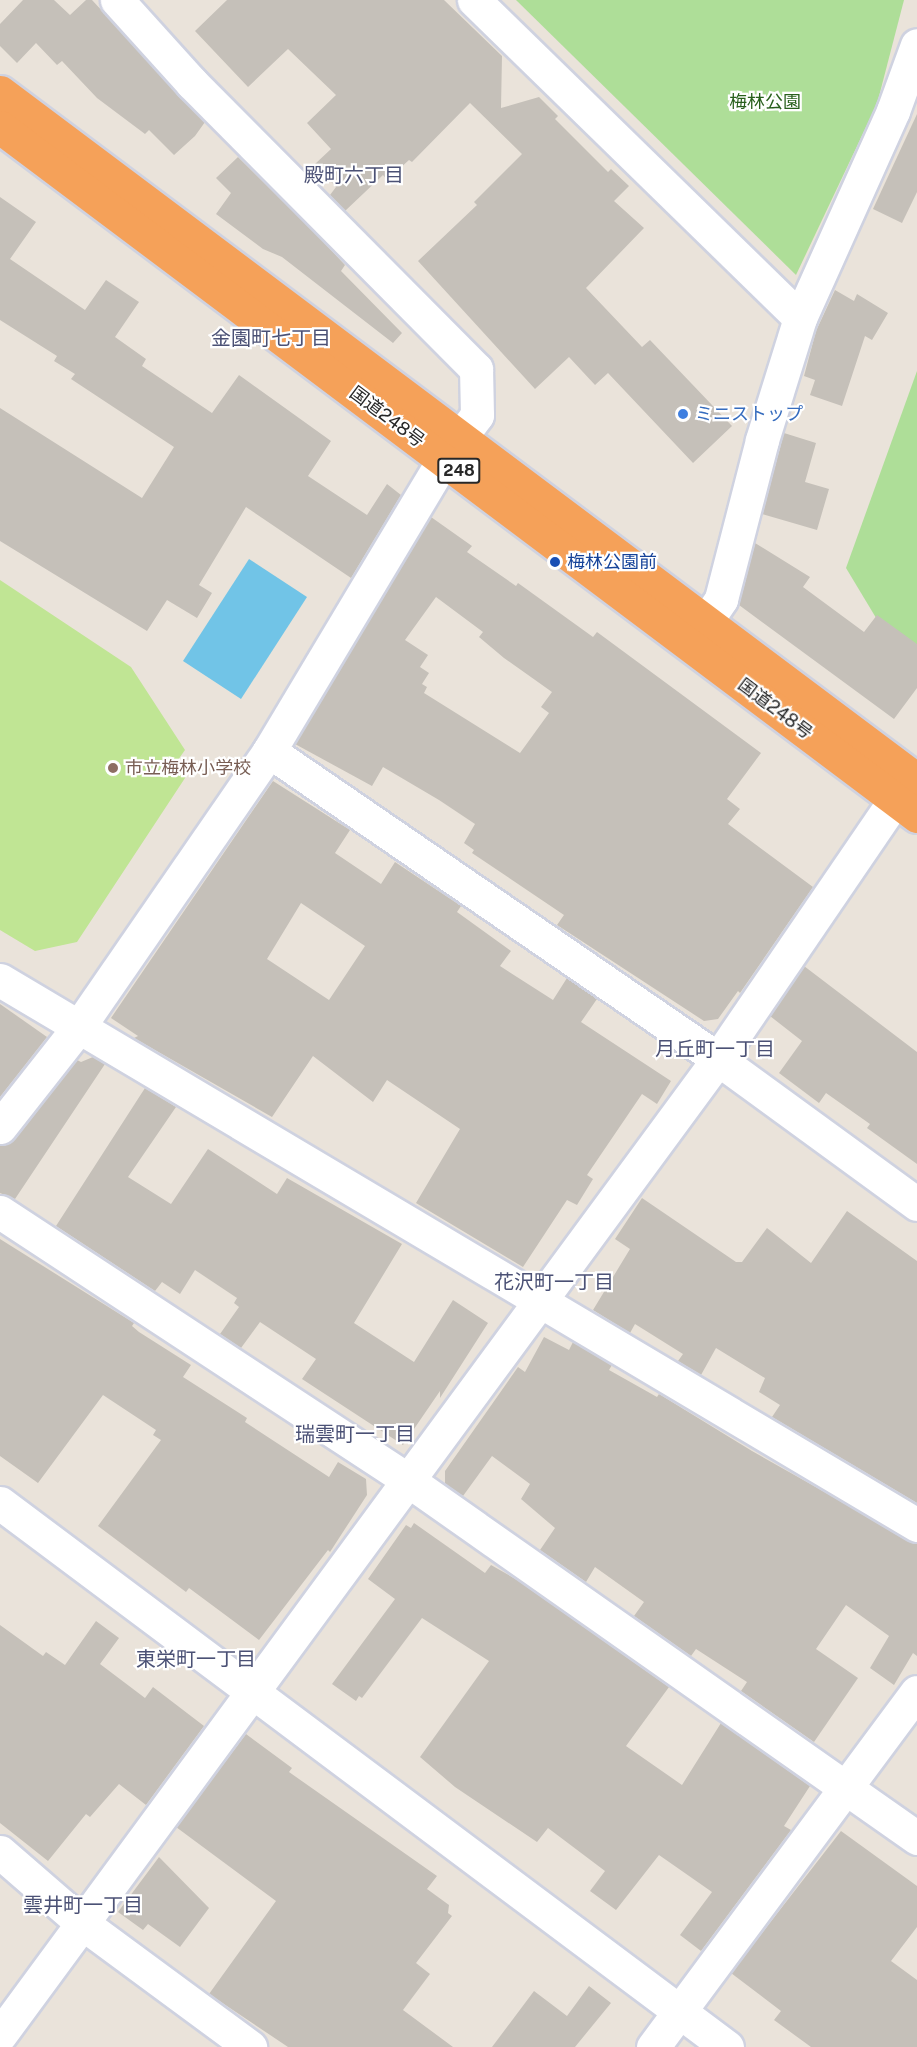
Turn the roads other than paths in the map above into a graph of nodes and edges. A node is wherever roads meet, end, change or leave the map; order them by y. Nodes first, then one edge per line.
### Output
1 (117, 0) edge
2 (474, 0) edge
3 (917, 45) edge
4 (0, 92) edge
5 (0, 127) edge
6 (800, 318) junction
7 (452, 447) junction
8 (705, 623) junction
9 (269, 751) junction
10 (910, 799) edge
11 (0, 980) edge
12 (78, 1028) junction
13 (718, 1059) junction
14 (0, 1127) edge
15 (917, 1204) edge
16 (0, 1212) edge
17 (540, 1301) junction
18 (408, 1481) junction
19 (0, 1503) edge
20 (917, 1525) edge
21 (254, 1690) junction
22 (917, 1692) edge
23 (846, 1787) junction
24 (917, 1838) edge
25 (0, 1852) edge
26 (82, 1923) junction
27 (679, 2012) junction
28 (0, 2034) edge
29 (250, 2047) edge
30 (653, 2047) edge
31 (727, 2047) edge

1 - 7 street
2 - 6 street
3 - 6 street
4 - 7 highway, 国道248号 / 248
5 - 7 highway, 国道248号 / 248
6 - 8 street
7 - 8 highway, 国道248号 / 248
7 - 9 street
7 - 10 highway, 国道248号 / 248
8 - 10 highway, 国道248号 / 248
9 - 12 street
9 - 13 street
10 - 13 street
11 - 12 street
12 - 14 street
12 - 17 street
13 - 15 street
13 - 17 street
16 - 18 street
17 - 18 street
17 - 20 street
18 - 21 street
18 - 23 street
19 - 21 street
21 - 26 street
21 - 27 street
22 - 23 street
23 - 24 street
23 - 27 street
25 - 26 street
26 - 28 street
26 - 29 street
27 - 30 street
27 - 31 street

